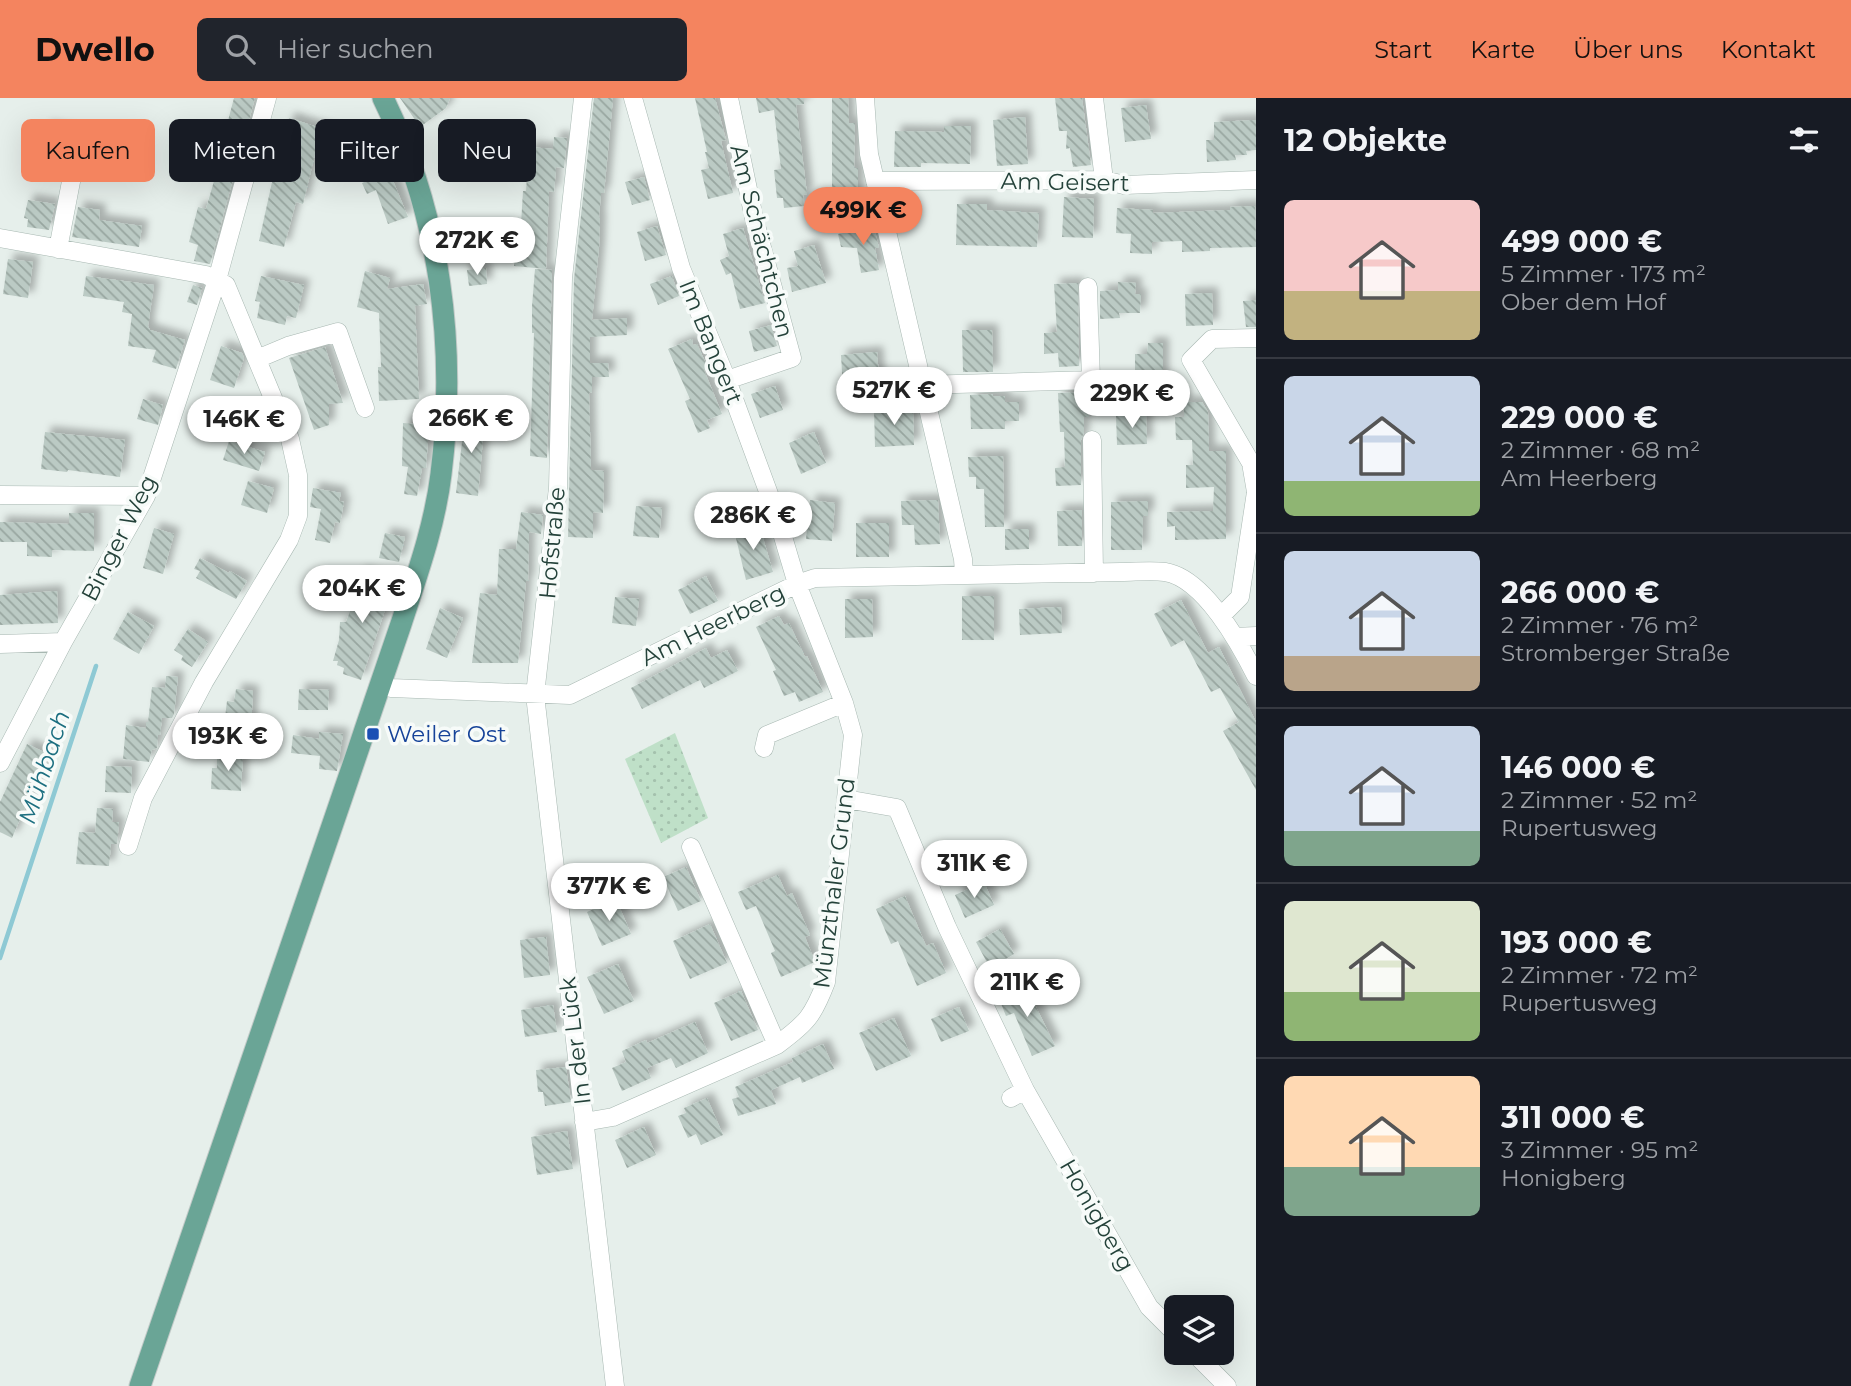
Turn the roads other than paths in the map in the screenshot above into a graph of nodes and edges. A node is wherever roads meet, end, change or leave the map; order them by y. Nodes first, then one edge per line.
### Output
1 (267, 98) edge
2 (383, 98) edge
3 (583, 98) edge
4 (633, 98) edge
5 (729, 98) edge
6 (865, 98) edge
7 (1094, 98) edge
8 (1104, 180) junction
9 (1256, 180) edge
10 (875, 181) junction
11 (71, 182) edge
12 (0, 238) edge
13 (58, 249) junction
14 (217, 280) junction
15 (1088, 287) dead end
16 (1256, 338) edge
17 (257, 359) junction
18 (727, 380) junction
19 (921, 385) junction
20 (365, 408) dead end
21 (1092, 440) dead end
22 (1256, 492) edge
23 (0, 495) edge
24 (146, 496) junction
25 (1094, 573) junction
26 (964, 574) junction
27 (797, 584) junction
28 (1222, 615) junction
29 (1256, 636) edge
30 (1235, 637) junction
31 (63, 642) junction
32 (0, 644) edge
33 (1256, 676) edge
34 (381, 684) junction
35 (535, 695) junction
36 (844, 704) junction
37 (764, 748) dead end
38 (0, 763) edge
39 (846, 799) junction
40 (128, 846) dead end
41 (691, 847) dead end
42 (777, 1045) junction
43 (584, 1122) junction
44 (1164, 1322) edge
45 (1206, 1365) edge
46 (140, 1386) edge
47 (615, 1386) edge
48 (1227, 1386) edge

1 - 14 street, Binger Weg
2 - 34 main road
3 - 35 street, Hofstraße
4 - 18 street, Im Bangert
5 - 18 street, Am Schächtchen
6 - 10 street
7 - 8 street
8 - 9 street, Am Geisert
8 - 10 street, Am Geisert
10 - 19 street
11 - 13 street
12 - 13 street
13 - 14 street
14 - 17 street
14 - 24 street, Binger Weg
15 - 19 street
16 - 22 street
17 - 20 street
17 - 40 street
18 - 27 street, Im Bangert
19 - 26 street
21 - 25 street
22 - 28 street
23 - 24 street
24 - 31 street, Binger Weg
25 - 26 street, Am Heerberg
25 - 28 street, Am Heerberg
26 - 27 street, Am Heerberg
27 - 35 street, Am Heerberg
27 - 36 street, Münzthaler Grund
28 - 30 street, Am Heerberg
29 - 30 street
30 - 33 street, Am Heerberg
31 - 32 street
31 - 38 street, Binger Weg
34 - 35 street, Am Heerberg
34 - 46 main road
35 - 43 street, In der Lück
36 - 37 street
36 - 39 street, Münzthaler Grund
39 - 42 street, Münzthaler Grund
39 - 44 street, Honigberg
41 - 42 street
42 - 43 street, Münzthaler Grund
43 - 47 street, In der Lück
45 - 48 street

